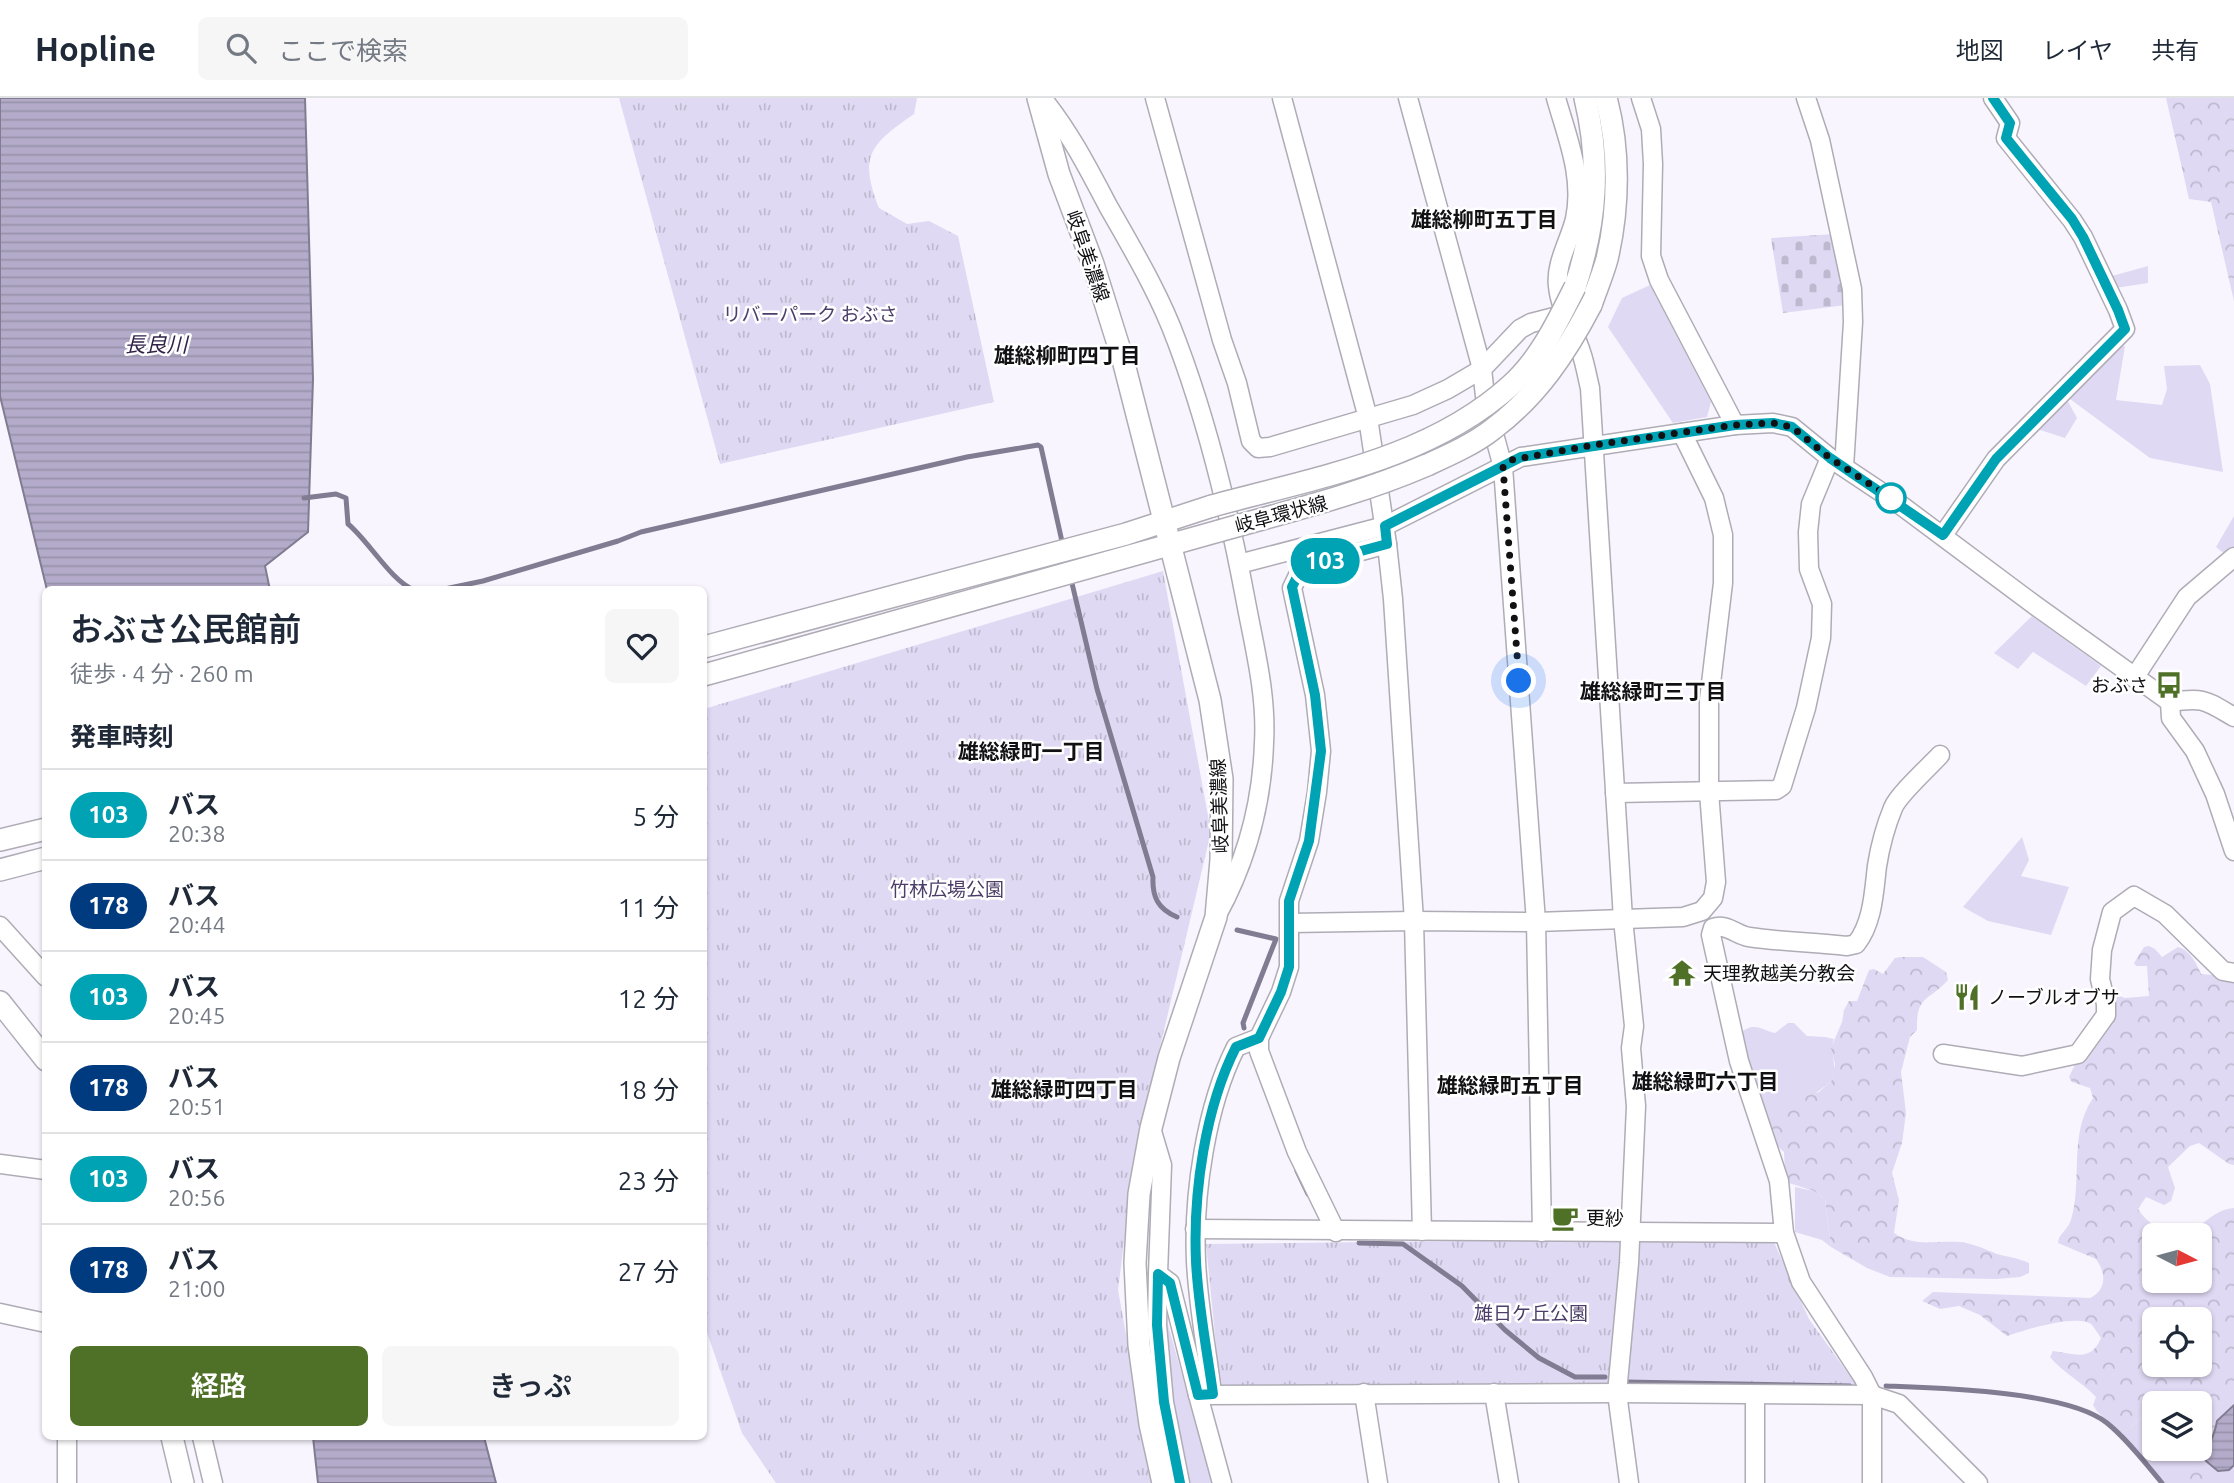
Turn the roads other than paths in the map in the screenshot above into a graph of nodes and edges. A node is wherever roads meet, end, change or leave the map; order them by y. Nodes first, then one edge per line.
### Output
1 (1040, 98) edge
2 (1155, 98) edge
3 (1282, 98) edge
4 (1408, 98) edge
5 (1556, 98) edge
6 (1606, 98) edge
7 (1641, 98) edge
8 (1806, 98) edge
9 (1993, 98) edge
10 (1585, 102) edge
11 (1612, 109) edge
12 (1566, 314) junction
13 (1482, 369) junction
14 (1368, 418) junction
15 (1735, 425) junction
16 (1682, 433) junction
17 (1594, 445) junction
18 (1837, 462) junction
19 (1503, 467) junction
20 (1165, 520) junction
21 (1386, 535) junction
22 (1943, 535) junction
23 (1172, 545) junction
24 (2234, 557) edge
25 (1239, 564) junction
26 (707, 646) edge
27 (707, 674) edge
28 (2134, 678) junction
29 (2171, 702) junction
30 (2234, 717) edge
31 (1940, 755) dead end
32 (1709, 792) junction
33 (1615, 793) junction
34 (2215, 794) junction
35 (2234, 811) edge
36 (42, 830) edge
37 (0, 841) edge
38 (2234, 851) edge
39 (42, 859) edge
40 (0, 870) edge
41 (1216, 917) junction
42 (1623, 919) junction
43 (1414, 921) junction
44 (1536, 922) junction
45 (1290, 923) junction
46 (0, 926) edge
47 (42, 973) edge
48 (2234, 973) edge
49 (0, 1002) edge
50 (1259, 1038) junction
51 (1943, 1054) dead end
52 (42, 1055) edge
53 (1151, 1128) junction
54 (0, 1164) edge
55 (42, 1169) edge
56 (1195, 1229) junction
57 (1422, 1231) junction
58 (1336, 1232) junction
59 (1542, 1232) junction
60 (1630, 1233) junction
61 (1784, 1233) junction
62 (1158, 1274) junction
63 (0, 1313) edge
64 (42, 1322) edge
65 (1617, 1392) junction
66 (1364, 1393) junction
67 (1494, 1393) junction
68 (1205, 1394) junction
69 (1755, 1395) junction
70 (1872, 1395) junction
71 (67, 1440) edge
72 (173, 1440) edge
73 (203, 1440) edge
74 (67, 1483) edge
75 (183, 1483) edge
76 (213, 1483) edge
77 (1163, 1483) edge
78 (1180, 1483) edge
79 (1222, 1483) edge
80 (1378, 1483) edge
81 (1509, 1483) edge
82 (1629, 1483) edge
83 (1755, 1483) edge
84 (1872, 1483) edge
85 (1978, 1483) edge

1 - 20 main road, 岐阜美濃線
1 - 25 street
2 - 14 street
3 - 14 street
4 - 13 street
5 - 12 street
6 - 11 main road, 岐阜環状線
7 - 15 street
8 - 18 street
9 - 22 street
10 - 20 main road, 岐阜環状線, bridge
11 - 23 main road, 岐阜環状線, bridge
12 - 13 street
12 - 17 street
13 - 14 street
13 - 19 street
14 - 21 street
15 - 16 street
15 - 18 street
16 - 17 street
16 - 32 street
17 - 19 street
17 - 33 street
18 - 22 street
18 - 32 street
19 - 21 street
19 - 44 street
20 - 23 main road, 岐阜美濃線
20 - 26 main road, 岐阜環状線
21 - 25 street
21 - 43 street
21 - 45 street
22 - 28 street
23 - 27 main road, 岐阜環状線
23 - 41 main road, 岐阜美濃線
24 - 28 street
25 - 41 street
28 - 29 street
29 - 30 street
29 - 34 street
31 - 61 street
32 - 33 street
32 - 42 street
33 - 42 street
34 - 35 street
34 - 38 street
36 - 37 main road
39 - 40 main road
41 - 53 main road, 岐阜美濃線
42 - 44 street
42 - 60 street
43 - 44 street
43 - 45 street
43 - 57 street
44 - 59 street
45 - 50 street
46 - 47 street
48 - 51 street
49 - 52 main road
50 - 56 street
50 - 58 street
53 - 62 street
53 - 77 main road, 岐阜美濃線
54 - 55 street
56 - 58 street
56 - 68 street
57 - 58 street
57 - 59 street
59 - 60 street
60 - 61 street
60 - 65 street
61 - 70 street
62 - 68 street
62 - 78 street
63 - 64 street
65 - 67 street
65 - 69 street
65 - 82 street
66 - 67 street
66 - 68 street
66 - 80 street
67 - 81 street
68 - 79 street
69 - 70 street
69 - 83 street
70 - 84 street
70 - 85 street
71 - 74 street
72 - 75 main road
73 - 76 street

